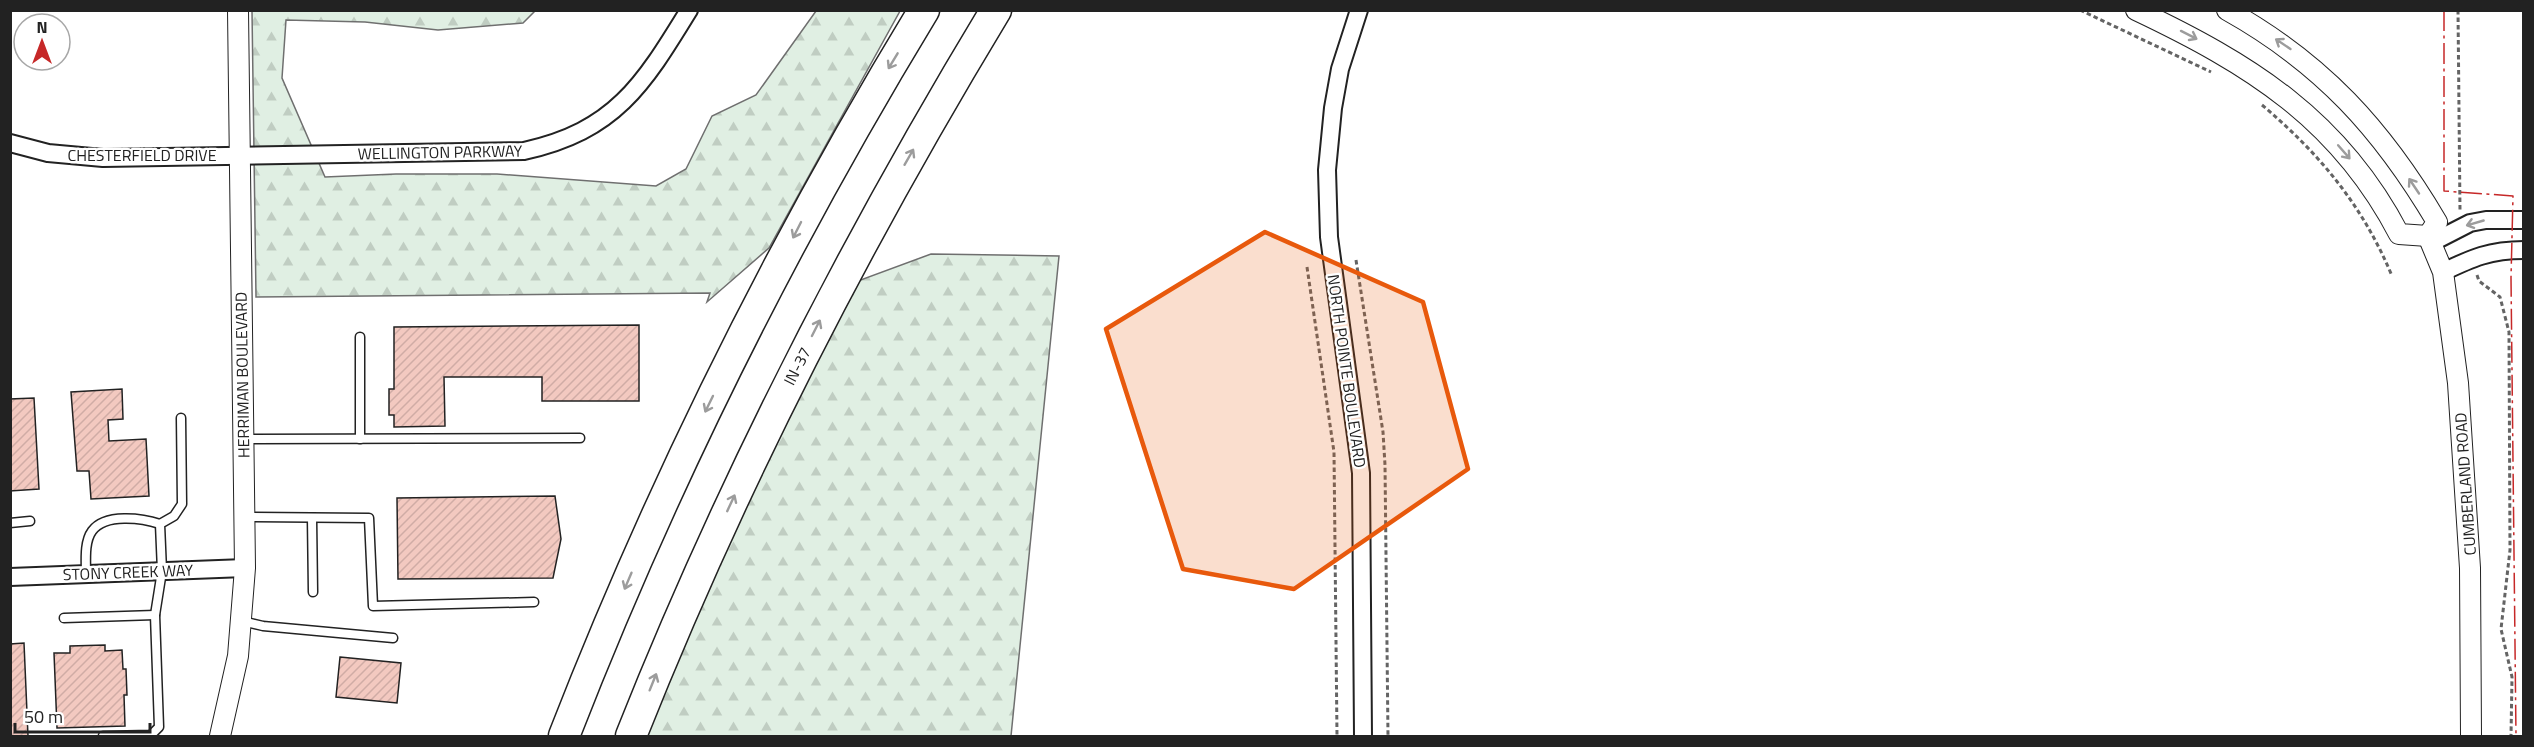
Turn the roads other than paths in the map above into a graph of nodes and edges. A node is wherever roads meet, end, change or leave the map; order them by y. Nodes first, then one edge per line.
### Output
1 (238, 10) edge
2 (689, 10) edge
3 (924, 10) edge
4 (996, 10) edge
5 (1359, 10) edge
6 (2136, 10) edge
7 (2227, 10) edge
8 (10, 143) edge
9 (239, 155) junction
10 (2523, 220) edge
11 (2430, 240) junction
12 (2523, 250) edge
13 (2443, 272) junction
14 (360, 337) dead end
15 (181, 418) dead end
16 (580, 438) dead end
17 (360, 439) junction
18 (243, 440) junction
19 (244, 517) junction
20 (312, 518) junction
21 (30, 521) dead end
22 (10, 523) edge
23 (160, 524) junction
24 (245, 568) junction
25 (162, 571) junction
26 (86, 574) junction
27 (10, 577) edge
28 (313, 592) dead end
29 (534, 602) dead end
30 (155, 615) junction
31 (64, 618) dead end
32 (242, 621) junction
33 (393, 638) dead end
34 (103, 736) edge
35 (220, 736) edge
36 (564, 736) edge
37 (631, 736) edge
38 (1364, 736) edge
39 (2470, 736) edge

1 - 9 street, HERRIMAN BOULEVARD
2 - 9 street, WELLINGTON PARKWAY
3 -> 36 highway
37 -> 4 highway, IN-37
5 - 38 street, NORTH POINTE BOULEVARD
6 -> 11 street
11 -> 7 street, CUMBERLAND ROAD
8 - 9 street, CHESTERFIELD DRIVE
9 - 18 street, HERRIMAN BOULEVARD
10 -> 11 street
11 - 13 street, CUMBERLAND ROAD
12 - 13 street
13 - 39 street, CUMBERLAND ROAD
14 - 17 lane
15 - 23 lane
16 - 17 lane
17 - 18 lane
18 - 19 street, HERRIMAN BOULEVARD
19 - 20 lane
19 - 24 street, HERRIMAN BOULEVARD
20 - 28 lane
20 - 29 lane
21 - 22 lane
23 - 25 lane
23 - 26 lane
24 - 25 street, STONY CREEK WAY
24 - 32 street, HERRIMAN BOULEVARD
25 - 26 street, STONY CREEK WAY
25 - 30 lane
26 - 27 street, STONY CREEK WAY
30 - 31 lane
30 - 34 lane
32 - 33 lane
32 - 35 street, HERRIMAN BOULEVARD

